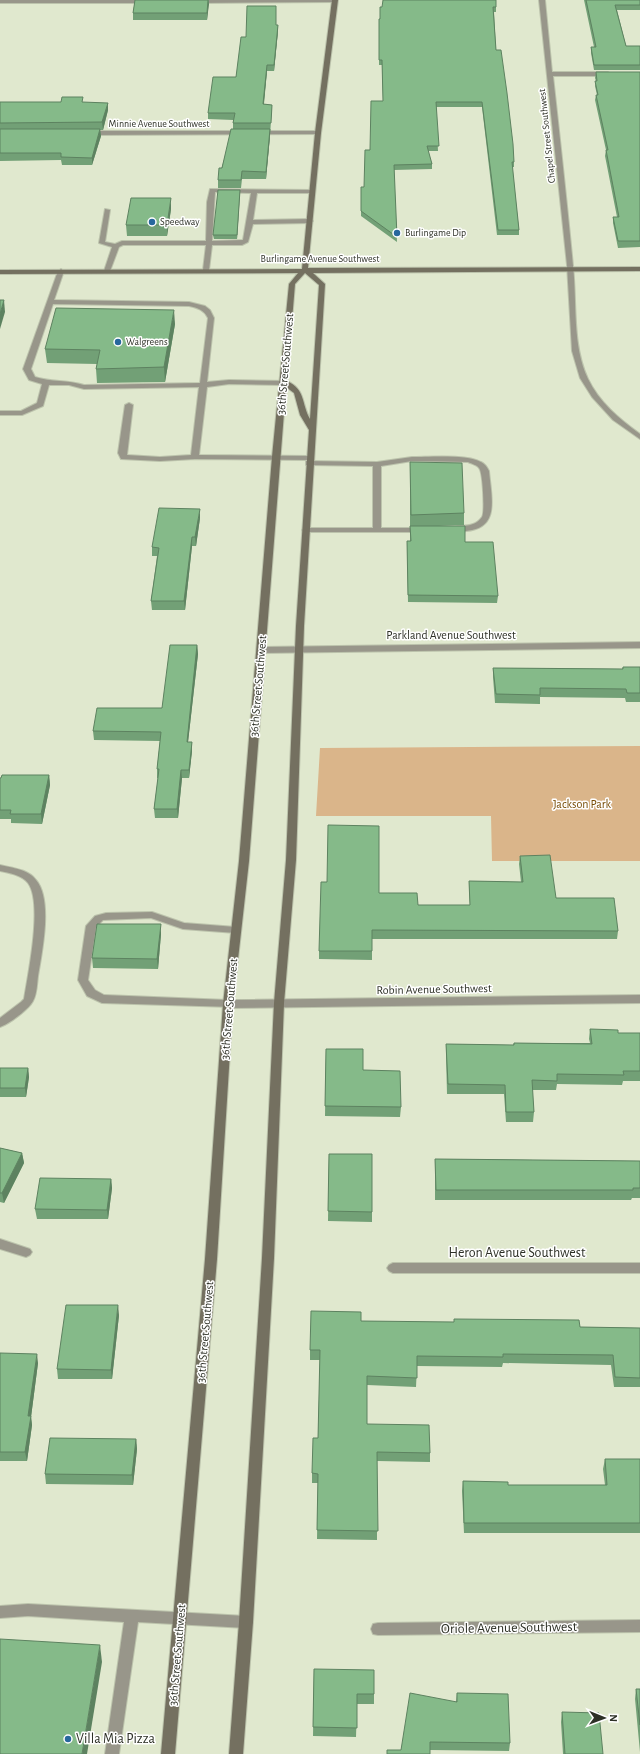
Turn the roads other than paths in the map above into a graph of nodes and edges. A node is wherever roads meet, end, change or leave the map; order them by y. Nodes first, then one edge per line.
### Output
1 (151, 0) edge
2 (190, 0) edge
3 (335, 0) edge
4 (542, 0) edge
5 (0, 1) edge
6 (549, 74) junction
7 (618, 74) edge
8 (80, 133) edge
9 (318, 133) junction
10 (254, 191) junction
11 (312, 191) junction
12 (107, 210) dead end
13 (310, 221) junction
14 (250, 222) junction
15 (208, 243) junction
16 (116, 246) junction
17 (305, 269) junction
18 (570, 269) junction
19 (640, 269) edge
20 (206, 270) junction
21 (61, 271) junction
22 (107, 271) junction
23 (0, 272) edge
24 (50, 302) junction
25 (46, 383) junction
26 (284, 383) junction
27 (203, 385) junction
28 (128, 405) dead end
29 (0, 413) edge
30 (312, 429) junction
31 (640, 437) edge
32 (195, 457) junction
33 (276, 457) junction
34 (310, 460) junction
35 (377, 464) junction
36 (306, 530) junction
37 (377, 530) junction
38 (429, 530) edge
39 (444, 530) edge
40 (640, 645) edge
41 (300, 648) junction
42 (261, 650) junction
43 (0, 868) edge
44 (236, 930) junction
45 (640, 999) edge
46 (279, 1003) junction
47 (228, 1004) junction
48 (0, 1023) edge
49 (0, 1244) edge
50 (26, 1252) dead end
51 (393, 1268) dead end
52 (640, 1268) edge
53 (0, 1612) edge
54 (132, 1616) junction
55 (180, 1619) junction
56 (246, 1622) junction
57 (640, 1626) edge
58 (378, 1629) dead end
59 (112, 1754) edge
60 (168, 1754) edge
61 (236, 1754) edge

1 - 5 street
2 - 3 street
3 - 9 street
4 - 6 street, Chapel Street Southwest
6 - 7 street
6 - 18 street, Chapel Street Southwest
8 - 9 street, Minnie Avenue Southwest
9 - 11 street
10 - 11 street
10 - 14 street
10 - 15 street
11 - 13 street
12 - 16 street
13 - 14 street
13 - 17 street
14 - 15 street
15 - 16 street
15 - 20 street
16 - 22 street
17 - 18 street, Burlingame Avenue Southwest
17 - 20 street, Burlingame Avenue Southwest
17 - 26 street, 36th Street Southwest
17 - 30 street
18 - 19 street, Burlingame Avenue Southwest
18 - 31 street, Chapel Street Southwest
20 - 22 street, Burlingame Avenue Southwest
21 - 22 street, Burlingame Avenue Southwest
21 - 23 street, Burlingame Avenue Southwest
21 - 24 street
24 - 25 street
24 - 27 street
25 - 27 street
25 - 29 street
26 - 27 street
26 - 30 street
26 - 33 street, 36th Street Southwest
27 - 32 street
28 - 32 street
30 - 34 street
32 - 33 street
33 - 34 street
33 - 42 street, 36th Street Southwest
34 - 35 street
34 - 36 street
35 - 37 street
35 - 39 street
36 - 37 street
36 - 41 street
37 - 38 street
40 - 41 street, Parkland Avenue Southwest
41 - 42 street, Parkland Avenue Southwest
41 - 46 street
42 - 44 street, 36th Street Southwest
43 - 48 street
44 - 47 street, 36th Street Southwest
44 - 47 street, Robin Avenue Southwest
45 - 46 street, Robin Avenue Southwest
46 - 47 street, Robin Avenue Southwest
46 - 56 street
47 - 55 street, 36th Street Southwest
49 - 50 street
51 - 52 street, Heron Avenue Southwest
53 - 54 street
54 - 55 street
54 - 59 street
55 - 56 street
55 - 60 street, 36th Street Southwest
56 - 61 street
57 - 58 street, Oriole Avenue Southwest

